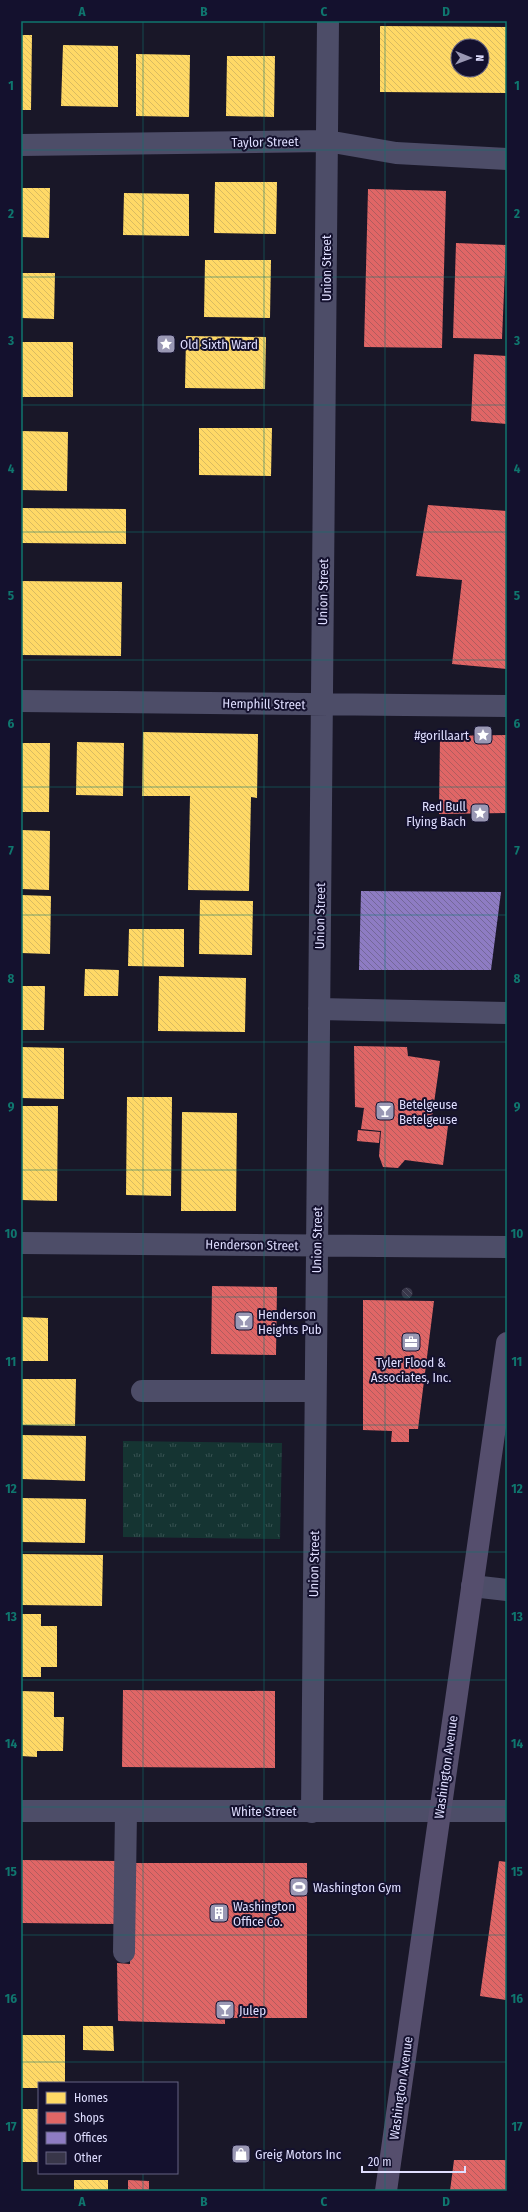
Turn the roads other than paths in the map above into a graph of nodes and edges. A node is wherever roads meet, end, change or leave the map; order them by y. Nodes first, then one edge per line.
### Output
1 (328, 21) edge
2 (327, 141) junction
3 (21, 145) edge
4 (507, 159) edge
5 (21, 702) edge
6 (322, 705) junction
7 (507, 706) edge
8 (319, 1009) junction
9 (507, 1013) edge
10 (21, 1243) edge
11 (317, 1246) junction
12 (507, 1247) edge
13 (507, 1343) edge
14 (142, 1391) dead end
15 (315, 1391) junction
16 (472, 1586) junction
17 (507, 1590) edge
18 (21, 1811) edge
19 (126, 1811) junction
20 (440, 1811) junction
21 (507, 1811) edge
22 (312, 1812) junction
23 (124, 1952) dead end
24 (386, 2191) edge

1 - 2 street, Union Street
2 - 3 street, Taylor Street
2 - 4 street, Taylor Street
2 - 6 street, Union Street
5 - 6 street, Hemphill Street
6 - 7 street, Hemphill Street
6 - 8 street, Union Street
8 - 9 street
8 - 11 street, Union Street
10 - 11 street, Henderson Street
11 - 12 street, Henderson Street
11 - 15 street, Union Street
13 - 16 main road, Washington Avenue
14 - 15 street
15 - 22 street, Union Street
16 - 17 street
16 - 20 main road, Washington Avenue
18 - 19 street, White Street
19 - 22 street, White Street
19 - 23 street
20 - 21 street, White Street
20 - 22 street, White Street
20 - 24 main road, Washington Avenue

